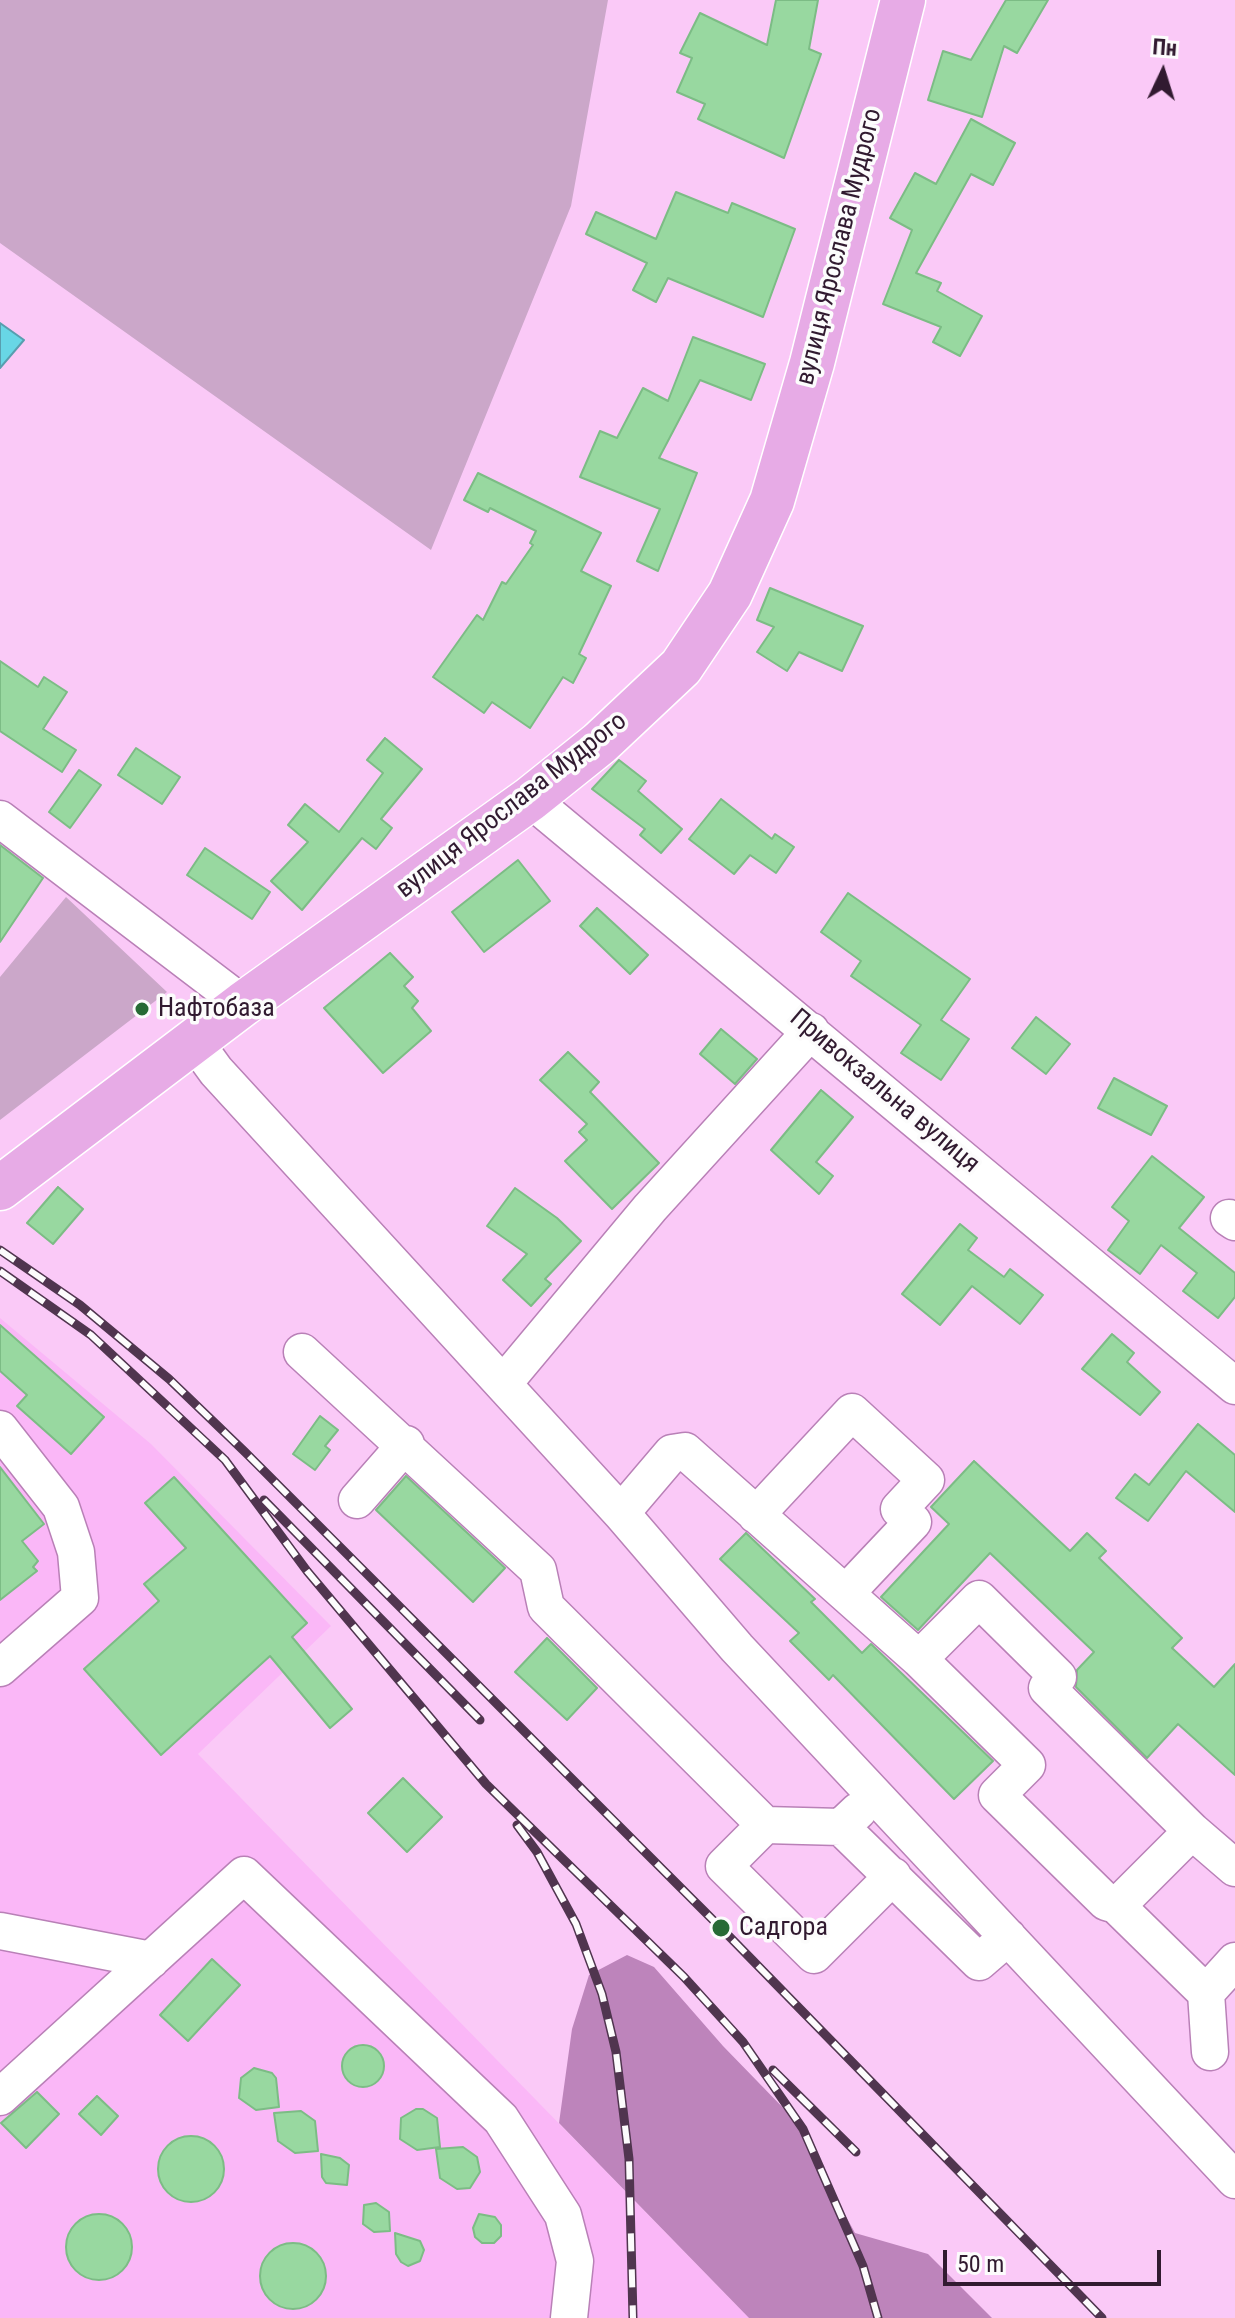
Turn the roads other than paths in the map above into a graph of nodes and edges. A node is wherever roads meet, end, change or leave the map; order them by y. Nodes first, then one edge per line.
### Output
1 (903, 0) edge
2 (530, 799) junction
3 (0, 819) edge
4 (243, 1004) junction
5 (811, 1031) junction
6 (195, 1042) junction
7 (0, 1188) edge
8 (302, 1352) dead end
9 (1229, 1370) edge
10 (503, 1384) junction
11 (0, 1429) edge
12 (406, 1444) junction
13 (357, 1500) dead end
14 (621, 1513) junction
15 (756, 1515) junction
16 (846, 1593) junction
17 (919, 1659) junction
18 (0, 1668) edge
19 (877, 1793) junction
20 (765, 1825) junction
21 (841, 1827) junction
22 (1192, 1831) junction
23 (1235, 1868) edge
24 (893, 1876) junction
25 (1116, 1905) junction
26 (0, 1931) edge
27 (1008, 1937) junction
28 (151, 1960) junction
29 (1235, 1961) edge
30 (1206, 1993) junction
31 (1210, 2052) dead end
32 (0, 2097) edge
33 (1231, 2168) edge
34 (569, 2318) edge

1 - 2 main road, вулиця Ярослава Мудрого
2 - 4 main road, вулиця Ярослава Мудрого
2 - 5 street, Привокзальна вулиця
3 - 4 street
4 - 6 main road, вулиця Ярослава Мудрого
5 - 9 street, Привокзальна вулиця
5 - 10 street
6 - 7 main road, вулиця Ярослава Мудрого
6 - 10 street
8 - 12 street
10 - 14 street
11 - 18 street
12 - 13 street
12 - 20 street
14 - 15 street
14 - 19 street
15 - 16 street
15 - 16 street
16 - 17 street
17 - 22 street
17 - 25 street
19 - 21 street
19 - 27 street
20 - 21 street
20 - 24 street
21 - 24 street
22 - 23 street
22 - 25 street
24 - 27 street
25 - 30 street
26 - 28 street
27 - 33 street
28 - 32 street
28 - 34 street
29 - 30 street
30 - 31 street

